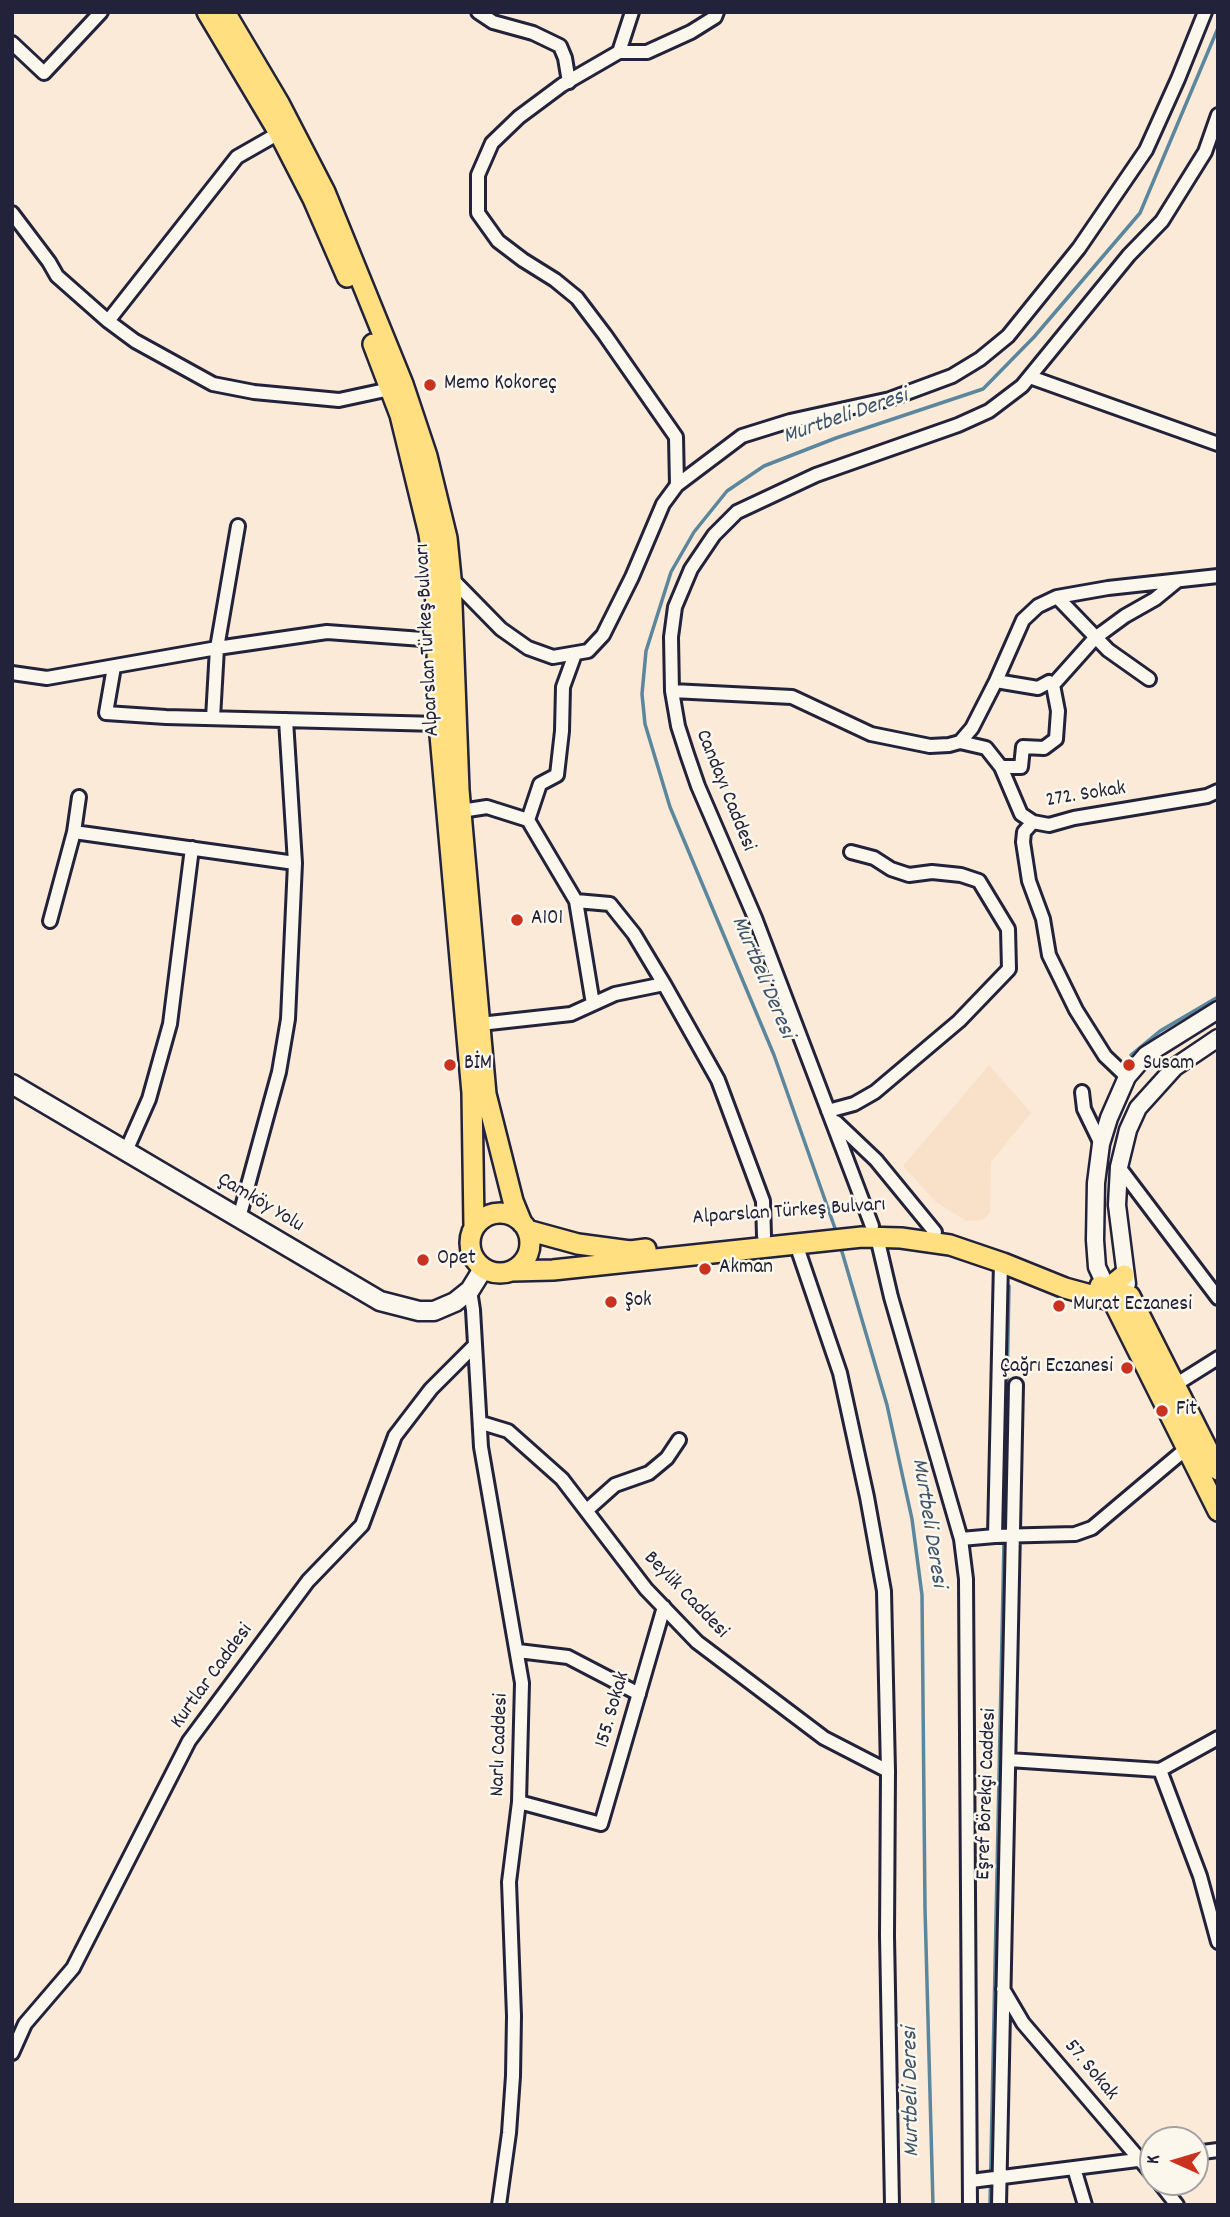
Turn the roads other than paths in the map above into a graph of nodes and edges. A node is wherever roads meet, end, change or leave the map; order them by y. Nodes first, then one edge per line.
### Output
1 (101, 12) edge
2 (207, 12) edge
3 (225, 12) edge
4 (478, 12) edge
5 (632, 12) edge
6 (717, 12) edge
7 (1205, 12) edge
8 (12, 43) edge
9 (619, 52) junction
10 (569, 82) junction
11 (1218, 115) edge
12 (279, 133) junction
13 (12, 213) edge
14 (108, 321) junction
15 (1030, 377) junction
16 (390, 389) junction
17 (1218, 444) edge
18 (677, 485) junction
19 (238, 526) dead end
20 (1218, 576) edge
21 (451, 578) junction
22 (1177, 581) junction
23 (1057, 597) junction
24 (1096, 638) junction
25 (436, 640) junction
26 (218, 648) junction
27 (575, 654) junction
28 (114, 667) junction
29 (12, 673) edge
30 (1149, 679) dead end
31 (996, 681) junction
32 (1053, 685) junction
33 (671, 691) junction
34 (213, 718) junction
35 (286, 720) junction
36 (439, 724) junction
37 (960, 742) junction
38 (1001, 767) junction
39 (1218, 791) edge
40 (79, 797) dead end
41 (461, 811) junction
42 (528, 820) junction
43 (1033, 822) junction
44 (74, 832) junction
45 (192, 848) junction
46 (851, 852) dead end
47 (295, 863) junction
48 (576, 901) junction
49 (50, 921) dead end
50 (664, 984) junction
51 (593, 1004) junction
52 (1218, 1010) edge
53 (480, 1024) junction
54 (1218, 1038) edge
55 (1127, 1077) junction
56 (12, 1084) edge
57 (1082, 1092) dead end
58 (828, 1111) junction
59 (1101, 1144) junction
60 (126, 1151) junction
61 (1119, 1167) junction
62 (239, 1218) junction
63 (474, 1226) junction
64 (525, 1226) junction
65 (868, 1232) junction
66 (935, 1232) junction
67 (764, 1236) junction
68 (794, 1238) junction
69 (1001, 1262) junction
70 (483, 1269) junction
71 (512, 1271) junction
72 (1124, 1275) joint
73 (470, 1290) junction
74 (1117, 1295) junction
75 (1218, 1298) edge
76 (474, 1346) junction
77 (1218, 1358) edge
78 (1016, 1385) dead end
79 (1175, 1385) junction
80 (480, 1426) junction
81 (679, 1440) dead end
82 (1187, 1448) junction
83 (1218, 1470) edge
84 (587, 1510) junction
85 (1218, 1511) edge
86 (1004, 1536) junction
87 (961, 1539) junction
88 (664, 1607) junction
89 (518, 1651) junction
90 (639, 1694) junction
91 (1218, 1738) edge
92 (1009, 1760) junction
93 (1160, 1770) junction
94 (888, 1771) junction
95 (519, 1802) junction
96 (1218, 1942) edge
97 (1003, 1989) junction
98 (12, 2053) edge
99 (1139, 2150) edge
100 (1139, 2160) edge
101 (1074, 2168) junction
102 (994, 2178) junction
103 (971, 2181) junction
104 (499, 2205) edge
105 (892, 2205) edge
106 (970, 2205) edge
107 (999, 2205) edge
108 (1084, 2205) edge

1 - 8 street
2 - 12 main road, Alparslan Türkeş Bulvarı
3 - 21 main road, Alparslan Türkeş Bulvarı
4 - 10 street
5 - 9 street
6 - 9 street
7 - 18 street
9 - 10 street
10 - 18 street
11 - 15 street, Candayı Caddesi
12 - 14 street
12 - 16 main road, Alparslan Türkeş Bulvarı
13 - 14 street
14 - 16 street
15 - 17 street
15 - 33 street, Candayı Caddesi
16 - 25 main road, Alparslan Türkeş Bulvarı
18 - 27 street
19 - 26 street
20 - 22 street
21 - 27 street
21 - 41 main road, Alparslan Türkeş Bulvarı
22 - 23 street
22 - 24 street
23 - 24 street
23 - 31 street
24 - 30 street
24 - 32 street
25 - 26 street
25 - 36 main road, Alparslan Türkeş Bulvarı
26 - 28 street
26 - 34 street
27 - 42 street
28 - 29 street
28 - 34 street
31 - 32 street
31 - 37 street
32 - 38 street
33 - 37 street
33 - 58 street, Candayı Caddesi
34 - 35 street
35 - 36 street
35 - 47 street
36 - 63 main road, Alparslan Türkeş Bulvarı
37 - 38 street, 272. Sokak
38 - 43 street, 272. Sokak
39 - 43 street, 272. Sokak
40 - 44 street
41 - 42 street
41 - 53 main road, Alparslan Türkeş Bulvarı
42 - 48 street
43 - 55 street
44 - 45 street
44 - 49 street
45 - 47 street
45 - 60 street
46 - 58 street
47 - 62 street
48 - 50 street
48 - 51 street
50 - 51 street
50 - 67 street
51 - 53 street
52 - 55 street
53 - 64 main road, Alparslan Türkeş Bulvarı
54 - 61 street
55 - 59 street
56 - 60 main road, Çamköy Yolu
57 - 59 street
58 - 65 street, Candayı Caddesi
58 - 66 street
59 - 74 street
60 - 62 main road, Çamköy Yolu
61 - 72 street
61 - 75 street
62 - 73 main road, Çamköy Yolu
63 - 64 main road
63 - 70 main road
64 - 67 main road, Alparslan Türkeş Bulvarı
64 - 71 main road
65 - 66 main road, Alparslan Türkeş Bulvarı
65 - 68 main road, Alparslan Türkeş Bulvarı
65 - 69 main road, Alparslan Türkeş Bulvarı
65 - 87 street, Candayı Caddesi
66 - 74 main road, Alparslan Türkeş Bulvarı
67 - 68 main road, Alparslan Türkeş Bulvarı
68 - 71 main road, Alparslan Türkeş Bulvarı
68 - 94 street
69 - 74 main road, Alparslan Türkeş Bulvarı
69 - 86 street, Eşref Börekçi Caddesi
70 - 71 main road
70 - 73 main road, Çamköy Yolu
72 - 74 main road
73 - 76 street, Narlı Caddesi
74 - 79 main road
74 - 82 main road
76 - 80 street, Narlı Caddesi
76 - 98 street, Kurtlar Caddesi
77 - 79 street
78 - 86 street, Eşref Börekçi Caddesi
79 - 83 main road
80 - 84 street, Beylik Caddesi
80 - 89 street, Narlı Caddesi
81 - 84 street
82 - 85 main road
82 - 86 street
84 - 88 street, Beylik Caddesi
86 - 87 street
86 - 92 street, Eşref Börekçi Caddesi
87 - 103 street, Candayı Caddesi
88 - 90 street, 155. Sokak
88 - 94 street, Beylik Caddesi
89 - 90 street
89 - 95 street, Narlı Caddesi
90 - 95 street, 155. Sokak
91 - 93 street
92 - 93 street
92 - 97 street, Eşref Börekçi Caddesi
93 - 96 street
94 - 105 street
95 - 104 street, Narlı Caddesi
97 - 99 street, 57. Sokak
97 - 102 street, Eşref Börekçi Caddesi
100 - 101 street
101 - 102 street
101 - 108 street
102 - 103 street
102 - 107 street, Eşref Börekçi Caddesi
103 - 106 street, Candayı Caddesi

